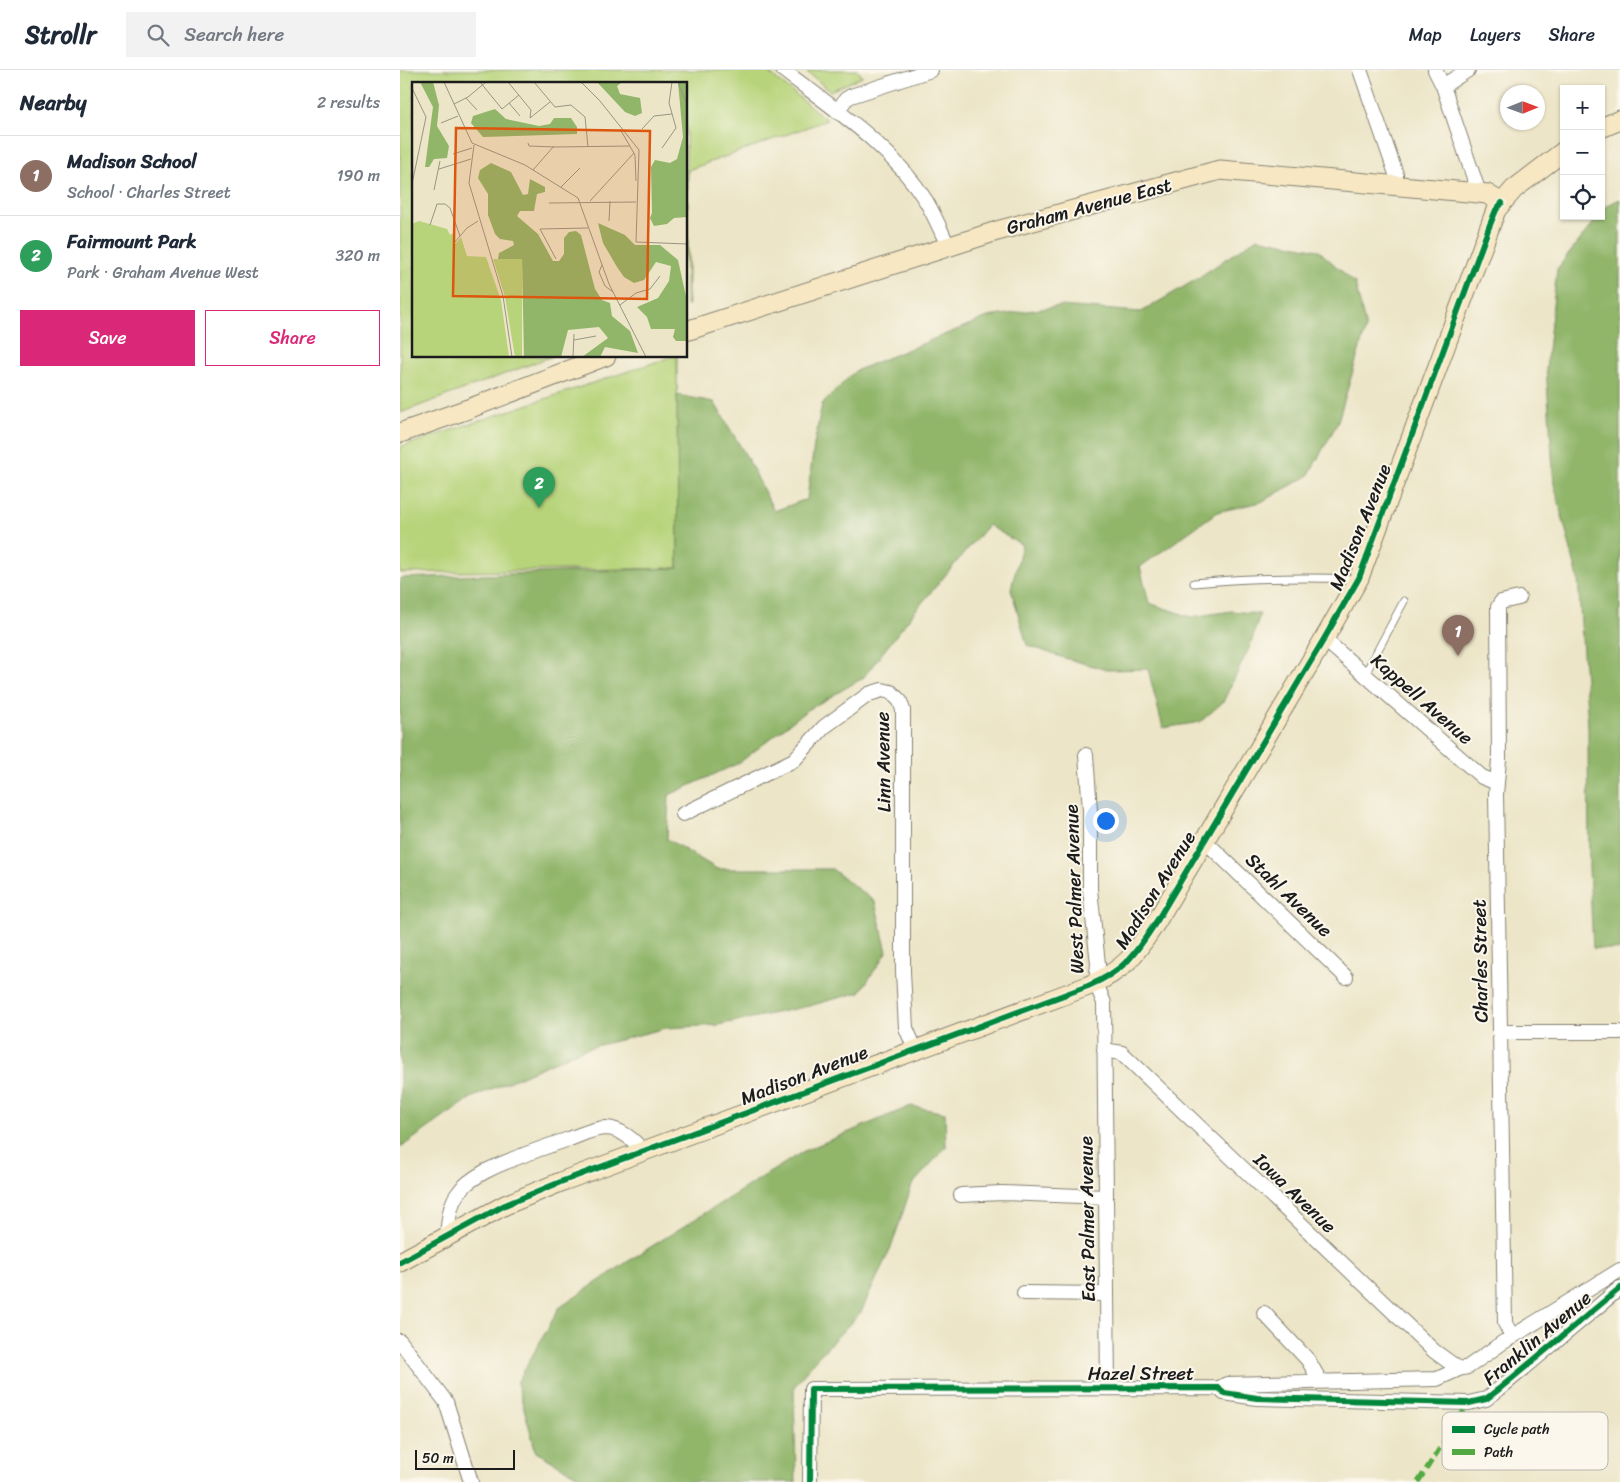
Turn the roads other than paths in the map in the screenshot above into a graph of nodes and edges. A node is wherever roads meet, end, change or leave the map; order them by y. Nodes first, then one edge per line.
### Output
1 (783, 70) edge
2 (931, 70) edge
3 (1360, 70) edge
4 (1435, 70) edge
5 (1468, 70) edge
6 (1443, 86) junction
7 (837, 111) junction
8 (1620, 120) edge
9 (1605, 126) edge
10 (1560, 154) edge
11 (1396, 184) junction
12 (1479, 192) junction
13 (1502, 203) junction
14 (1490, 225) junction
15 (948, 246) junction
16 (688, 329) edge
17 (600, 358) edge
18 (400, 433) edge
19 (1358, 580) junction
20 (1194, 583) dead end
21 (1519, 598) dead end
22 (1404, 601) dead end
23 (1324, 639) junction
24 (1365, 674) junction
25 (1086, 755) dead end
26 (1498, 783) junction
27 (683, 814) dead end
28 (1204, 841) junction
29 (1346, 977) dead end
30 (1096, 983) junction
31 (1500, 1032) junction
32 (1620, 1032) edge
33 (915, 1049) junction
34 (1104, 1050) junction
35 (644, 1151) junction
36 (961, 1195) dead end
37 (1106, 1197) junction
38 (447, 1235) junction
39 (400, 1262) edge
40 (1620, 1270) edge
41 (1620, 1288) edge
42 (1024, 1293) dead end
43 (1106, 1294) junction
44 (1264, 1313) dead end
45 (1512, 1337) junction
46 (400, 1341) edge
47 (1459, 1369) junction
48 (1320, 1381) junction
49 (1108, 1388) junction
50 (1219, 1388) junction
51 (1469, 1403) joint
52 (471, 1482) edge
53 (810, 1482) edge

1 - 7 street
2 - 7 street
3 - 11 street
4 - 6 street
5 - 6 street
6 - 12 street
7 - 15 street
8 - 9 main road
10 - 13 main road, Madison Avenue
11 - 12 main road, Graham Avenue East
11 - 15 main road, Graham Avenue East
12 - 13 main road, Graham Avenue East
12 - 14 main road
13 - 14 main road, Madison Avenue
14 - 19 main road, Madison Avenue
15 - 16 main road, Graham Avenue East
17 - 18 main road
19 - 20 lane
19 - 23 main road, Madison Avenue
21 - 26 street, Charles Street
22 - 24 lane
23 - 24 street, Kappell Avenue
23 - 28 main road, Madison Avenue
24 - 26 street, Kappell Avenue
25 - 30 street, West Palmer Avenue
26 - 31 street, Charles Street
27 - 33 street, Linn Avenue
28 - 29 street, Stahl Avenue
28 - 30 main road, Madison Avenue
30 - 33 main road, Madison Avenue
30 - 34 street, West Palmer Avenue
31 - 32 street
31 - 45 street, Charles Street
33 - 35 main road, Madison Avenue
34 - 37 street, East Palmer Avenue
34 - 47 street, Iowa Avenue
35 - 38 main road, Madison Avenue
35 - 38 street
36 - 37 street
37 - 43 street, East Palmer Avenue
38 - 39 main road, Madison Avenue
40 - 45 street, Hazel Street
41 - 51 street, Franklin Avenue
42 - 43 street
43 - 49 street, East Palmer Avenue
44 - 48 street
45 - 47 street, Hazel Street
46 - 52 street
47 - 48 street, Hazel Street
48 - 50 street, Hazel Street
49 - 50 street, Hazel Street
49 - 53 street, Hazel Street
50 - 51 street, Hazel Street

